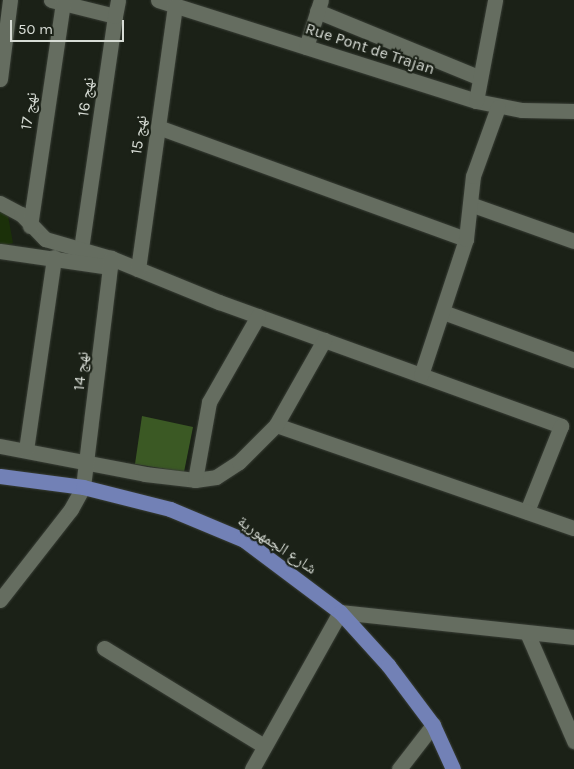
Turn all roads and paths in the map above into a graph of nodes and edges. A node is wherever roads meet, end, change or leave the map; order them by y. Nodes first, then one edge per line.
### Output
1 (10, 0) edge
2 (118, 0) edge
3 (158, 0) edge
4 (495, 0) edge
5 (57, 1) edge
6 (175, 6) junction
7 (319, 6) edge
8 (115, 16) junction
9 (306, 47) junction
10 (478, 77) junction
11 (0, 79) edge
12 (476, 102) junction
13 (498, 106) junction
14 (574, 111) edge
15 (158, 127) junction
16 (0, 203) edge
17 (470, 204) junction
18 (30, 226) junction
19 (466, 239) junction
20 (574, 241) edge
21 (81, 249) junction
22 (0, 254) edge
23 (54, 257) junction
24 (111, 262) junction
25 (138, 269) junction
26 (443, 312) junction
27 (258, 316) junction
28 (324, 340) junction
29 (574, 360) edge
30 (421, 375) junction
31 (276, 425) junction
32 (567, 428) edge
33 (0, 446) edge
34 (26, 450) junction
35 (89, 460) junction
36 (0, 476) edge
37 (195, 480) junction
38 (83, 486) junction
39 (527, 511) junction
40 (574, 528) edge
41 (0, 600) edge
42 (340, 612) junction
43 (528, 635) junction
44 (574, 637) edge
45 (104, 648) dead end
46 (432, 725) junction
47 (574, 741) edge
48 (262, 745) junction
49 (252, 769) edge
50 (399, 769) edge
51 (452, 769) edge

1 - 11 street
2 - 8 street, نهج 16
3 - 6 street, Rue Pont de Trajan
4 - 10 street
5 - 8 street
5 - 18 street, نهج 17
6 - 9 street, Rue Pont de Trajan
6 - 15 street, نهج 15
7 - 9 street
7 - 10 street
8 - 21 street, نهج 16
9 - 12 street, Rue Pont de Trajan
10 - 12 street
12 - 13 street, Rue Pont de Trajan
13 - 14 street, Rue Pont de Trajan
13 - 17 street
15 - 19 street
15 - 25 street, نهج 15
16 - 18 street
17 - 19 street
17 - 20 street
18 - 21 street
19 - 26 street
21 - 24 street
22 - 23 street
23 - 24 street
23 - 34 street
24 - 25 street
24 - 35 street, نهج 14
25 - 27 street
26 - 29 street
26 - 30 street
27 - 28 street
27 - 37 street
28 - 30 street
28 - 31 street
30 - 32 street
31 - 37 street
31 - 39 street
32 - 39 street
33 - 34 street
34 - 35 street
35 - 37 street
35 - 38 street, نهج 14
36 - 38 main road, شارع الجمهورية
38 - 41 street, نهج 14
38 - 42 main road, شارع الجمهورية
39 - 40 street
42 - 43 street
42 - 46 main road, شارع الجمهورية
42 - 48 street
43 - 44 street
43 - 47 street
45 - 48 street
46 - 50 street
46 - 51 main road, شارع الجمهورية
48 - 49 street

